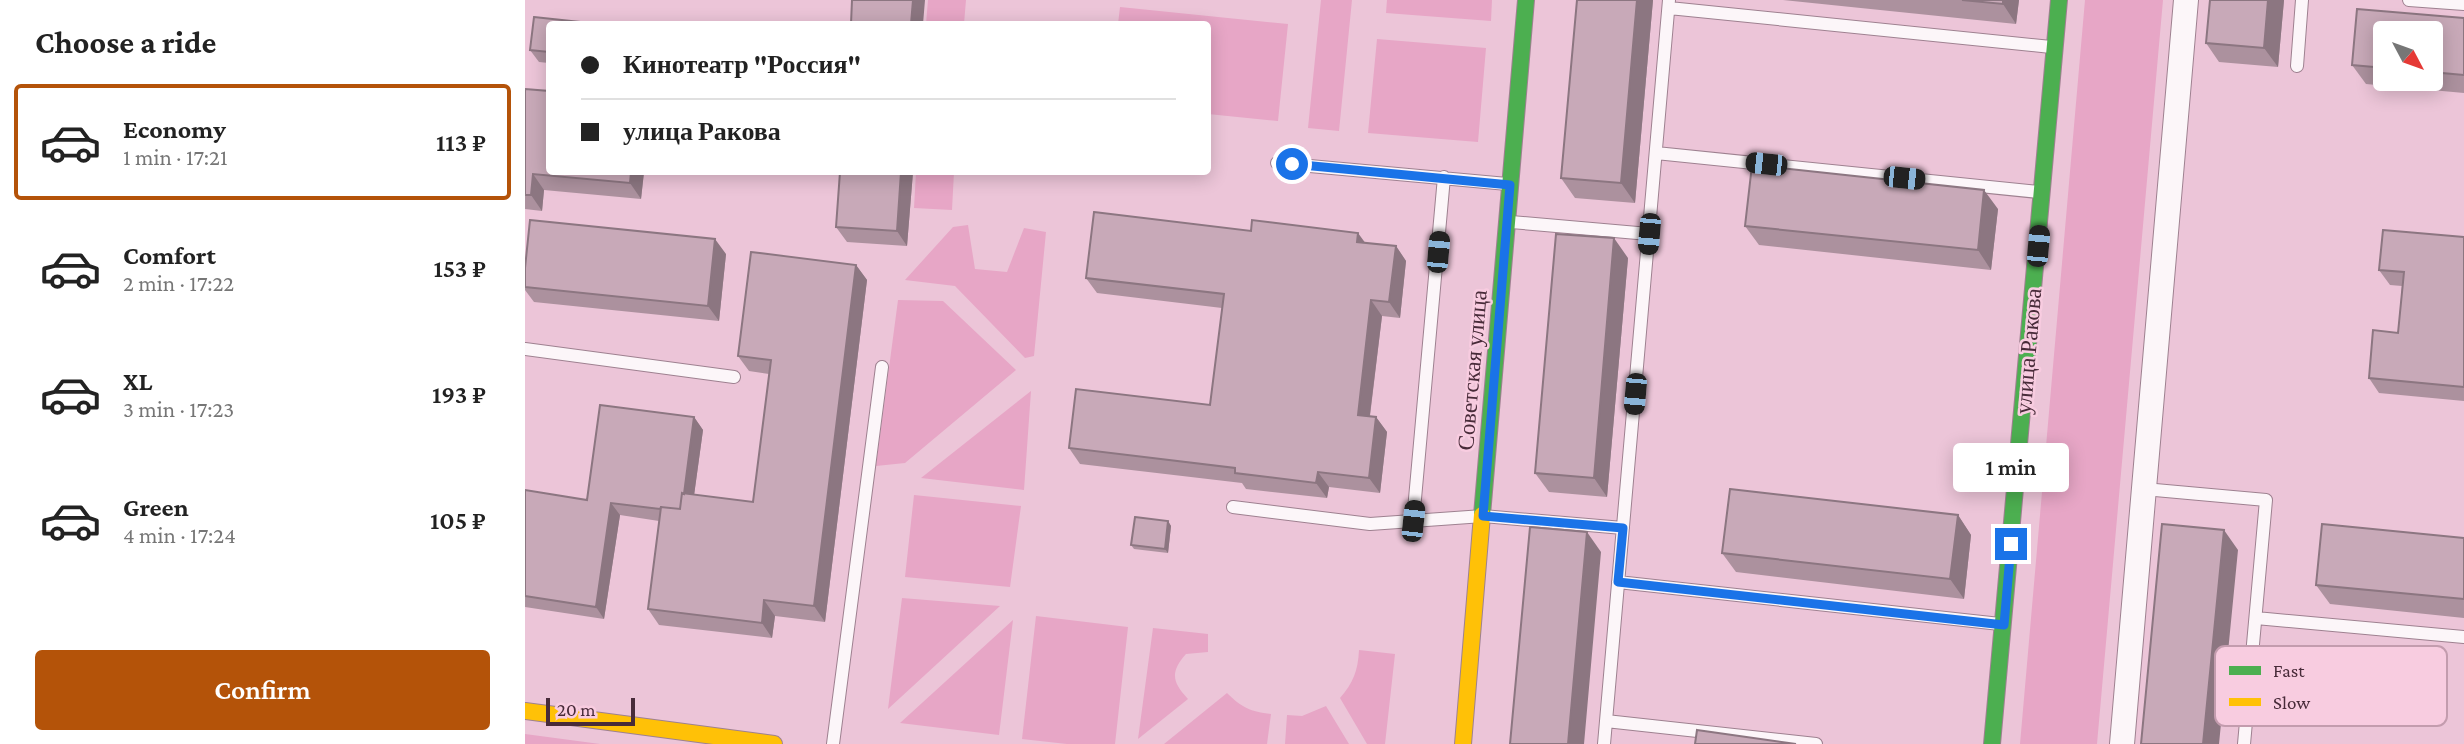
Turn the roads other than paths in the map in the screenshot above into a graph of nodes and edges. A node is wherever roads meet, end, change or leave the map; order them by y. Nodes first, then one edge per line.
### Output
1 (1526, 0) edge
2 (2059, 0) edge
3 (2186, 0) edge
4 (2302, 0) edge
5 (2409, 0) edge
6 (1669, 4) edge
7 (2464, 4) edge
8 (2055, 47) junction
9 (2297, 66) dead end
10 (1656, 153) junction
11 (1277, 163) dead end
12 (1444, 177) junction
13 (1510, 185) junction
14 (2042, 192) junction
15 (1507, 222) junction
16 (1649, 234) junction
17 (525, 349) edge
18 (882, 367) dead end
19 (734, 377) dead end
20 (2144, 489) junction
21 (1233, 507) dead end
22 (1483, 516) junction
23 (1413, 521) junction
24 (1623, 528) junction
25 (1618, 582) junction
26 (2256, 618) junction
27 (2004, 625) junction
28 (2464, 636) edge
29 (2253, 646) edge
30 (525, 711) edge
31 (1606, 721) junction
32 (2246, 726) edge
33 (774, 744) edge
34 (833, 744) edge
35 (1463, 744) edge
36 (1604, 744) edge
37 (1816, 744) edge
38 (1992, 744) edge
39 (2122, 744) edge
40 (2244, 744) edge

1 - 13 street, Советская улица
2 - 8 street, улица Ракова
3 - 20 street
4 - 9 lane
5 - 7 lane
6 - 8 lane
6 - 10 lane
8 - 14 street, улица Ракова
10 - 14 lane
10 - 16 lane
11 - 12 lane
12 - 13 lane
12 - 23 lane
13 - 15 street, Советская улица
14 - 27 street, улица Ракова
15 - 16 lane
15 - 22 street, Советская улица
16 - 24 lane
17 - 19 lane
18 - 34 lane
20 - 26 lane
20 - 39 street
21 - 23 lane
22 - 23 lane
22 - 24 lane
22 - 35 street, Советская улица
24 - 25 lane
25 - 27 lane
25 - 31 lane
26 - 28 lane
26 - 29 lane
27 - 38 street, улица Ракова
30 - 33 street
31 - 36 lane
31 - 37 lane
32 - 40 lane

